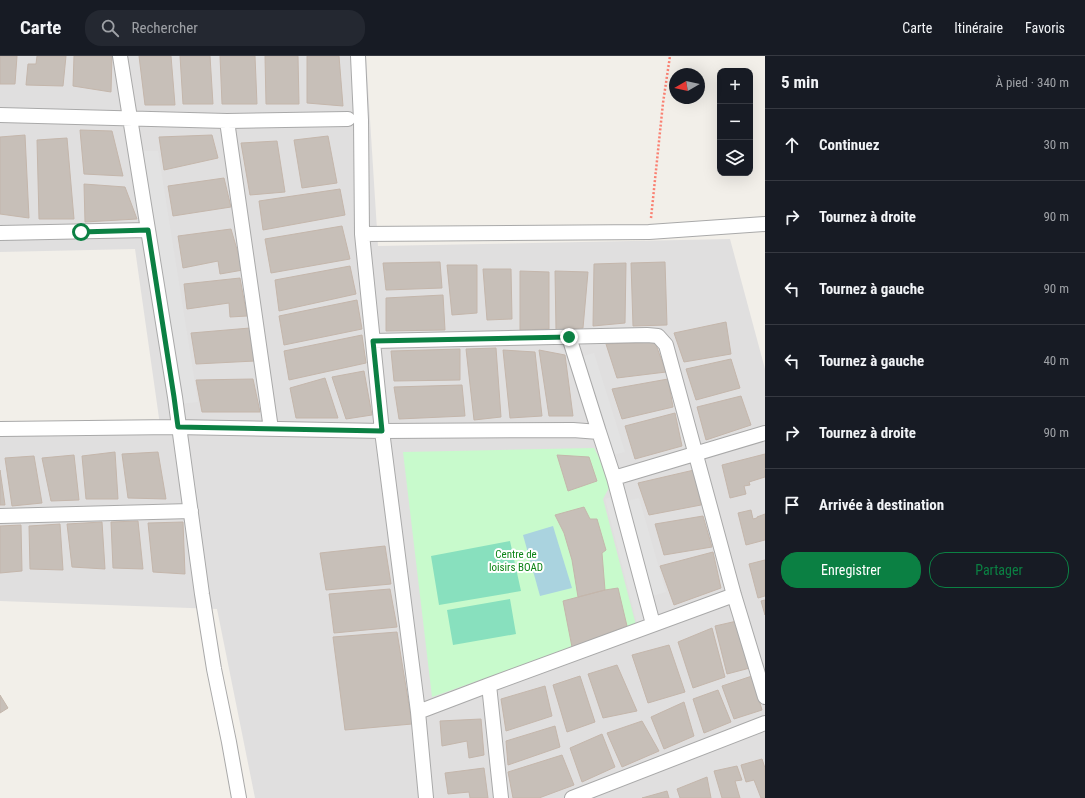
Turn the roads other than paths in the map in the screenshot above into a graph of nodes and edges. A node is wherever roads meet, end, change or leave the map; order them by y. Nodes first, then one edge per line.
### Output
1 (120, 56) edge
2 (358, 56) edge
3 (0, 115) edge
4 (131, 119) junction
5 (348, 119) dead end
6 (227, 121) junction
7 (765, 224) edge
8 (148, 230) junction
9 (0, 233) edge
10 (362, 234) junction
11 (569, 337) junction
12 (373, 341) junction
13 (178, 427) junction
14 (0, 429) edge
15 (271, 429) junction
16 (382, 431) junction
17 (599, 432) junction
18 (765, 433) edge
19 (696, 455) junction
20 (614, 478) junction
21 (190, 510) junction
22 (0, 516) edge
23 (734, 595) junction
24 (653, 624) junction
25 (489, 684) junction
26 (765, 697) edge
27 (418, 712) junction
28 (765, 723) edge
29 (239, 798) edge
30 (426, 798) edge
31 (501, 798) edge
32 (572, 798) edge

1 - 4 street
2 - 10 street
3 - 4 street
4 - 6 street
4 - 8 street
5 - 6 street
6 - 15 street
7 - 10 street
8 - 9 street
8 - 13 street
10 - 12 street
11 - 12 street
11 - 17 street
11 - 19 street
12 - 16 street
13 - 14 street
13 - 15 street
13 - 21 street
15 - 16 street
16 - 17 street
16 - 27 street
17 - 20 street
18 - 19 street
19 - 20 street
19 - 23 street
20 - 24 street
21 - 22 street
21 - 29 street
23 - 24 street
23 - 26 street
24 - 25 street
25 - 27 street
25 - 31 street
27 - 30 street
28 - 32 street

